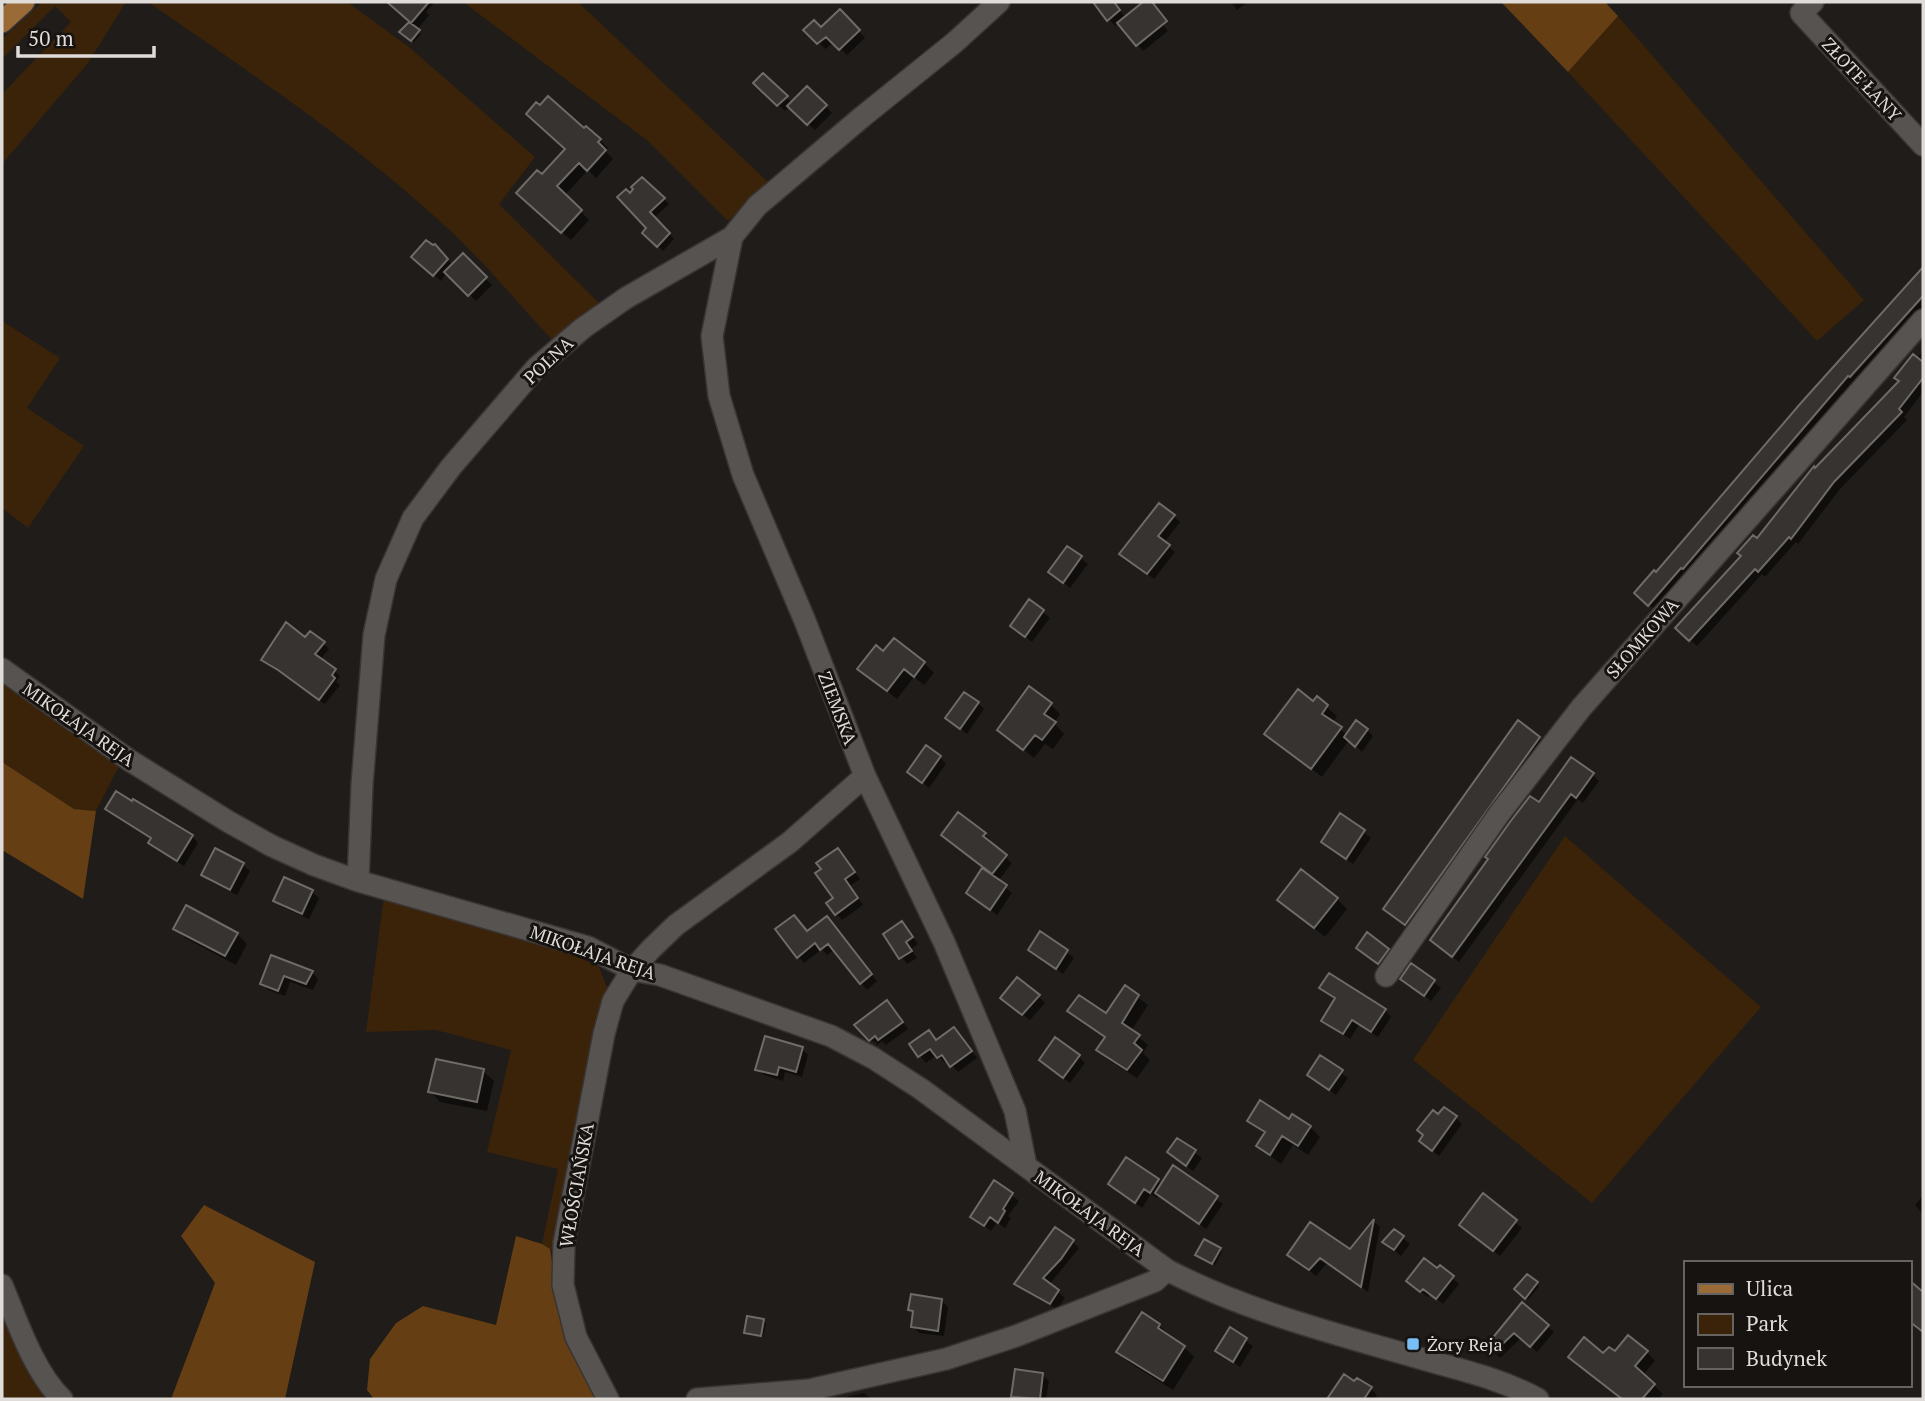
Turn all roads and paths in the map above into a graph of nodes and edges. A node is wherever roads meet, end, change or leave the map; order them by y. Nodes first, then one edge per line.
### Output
1 (24, 2) edge
2 (999, 2) edge
3 (1807, 7) edge
4 (2, 22) edge
5 (1923, 145) edge
6 (732, 237) junction
7 (1923, 320) edge
8 (2, 670) edge
9 (864, 776) junction
10 (358, 881) junction
11 (632, 970) junction
12 (1386, 976) dead end
13 (1026, 1166) junction
14 (1167, 1270) junction
15 (2, 1285) edge
16 (62, 1399) edge
17 (608, 1399) edge
18 (697, 1399) edge
19 (1538, 1399) edge

1 - 4 main road
2 - 6 street, POLNA
3 - 5 street, ZŁOTE ŁANY
6 - 9 street, ZIEMSKA
6 - 10 street, POLNA
7 - 12 street, SŁOMKOWA
8 - 10 street, MIKOŁAJA REJA
9 - 11 street, WŁOŚCIAŃSKA
9 - 13 street, ZIEMSKA
10 - 11 street, MIKOŁAJA REJA
11 - 13 street, MIKOŁAJA REJA
11 - 17 street, WŁOŚCIAŃSKA
13 - 14 street, MIKOŁAJA REJA
14 - 18 street, MIKOŁAJA REJA
14 - 19 street, MIKOŁAJA REJA
15 - 16 street

